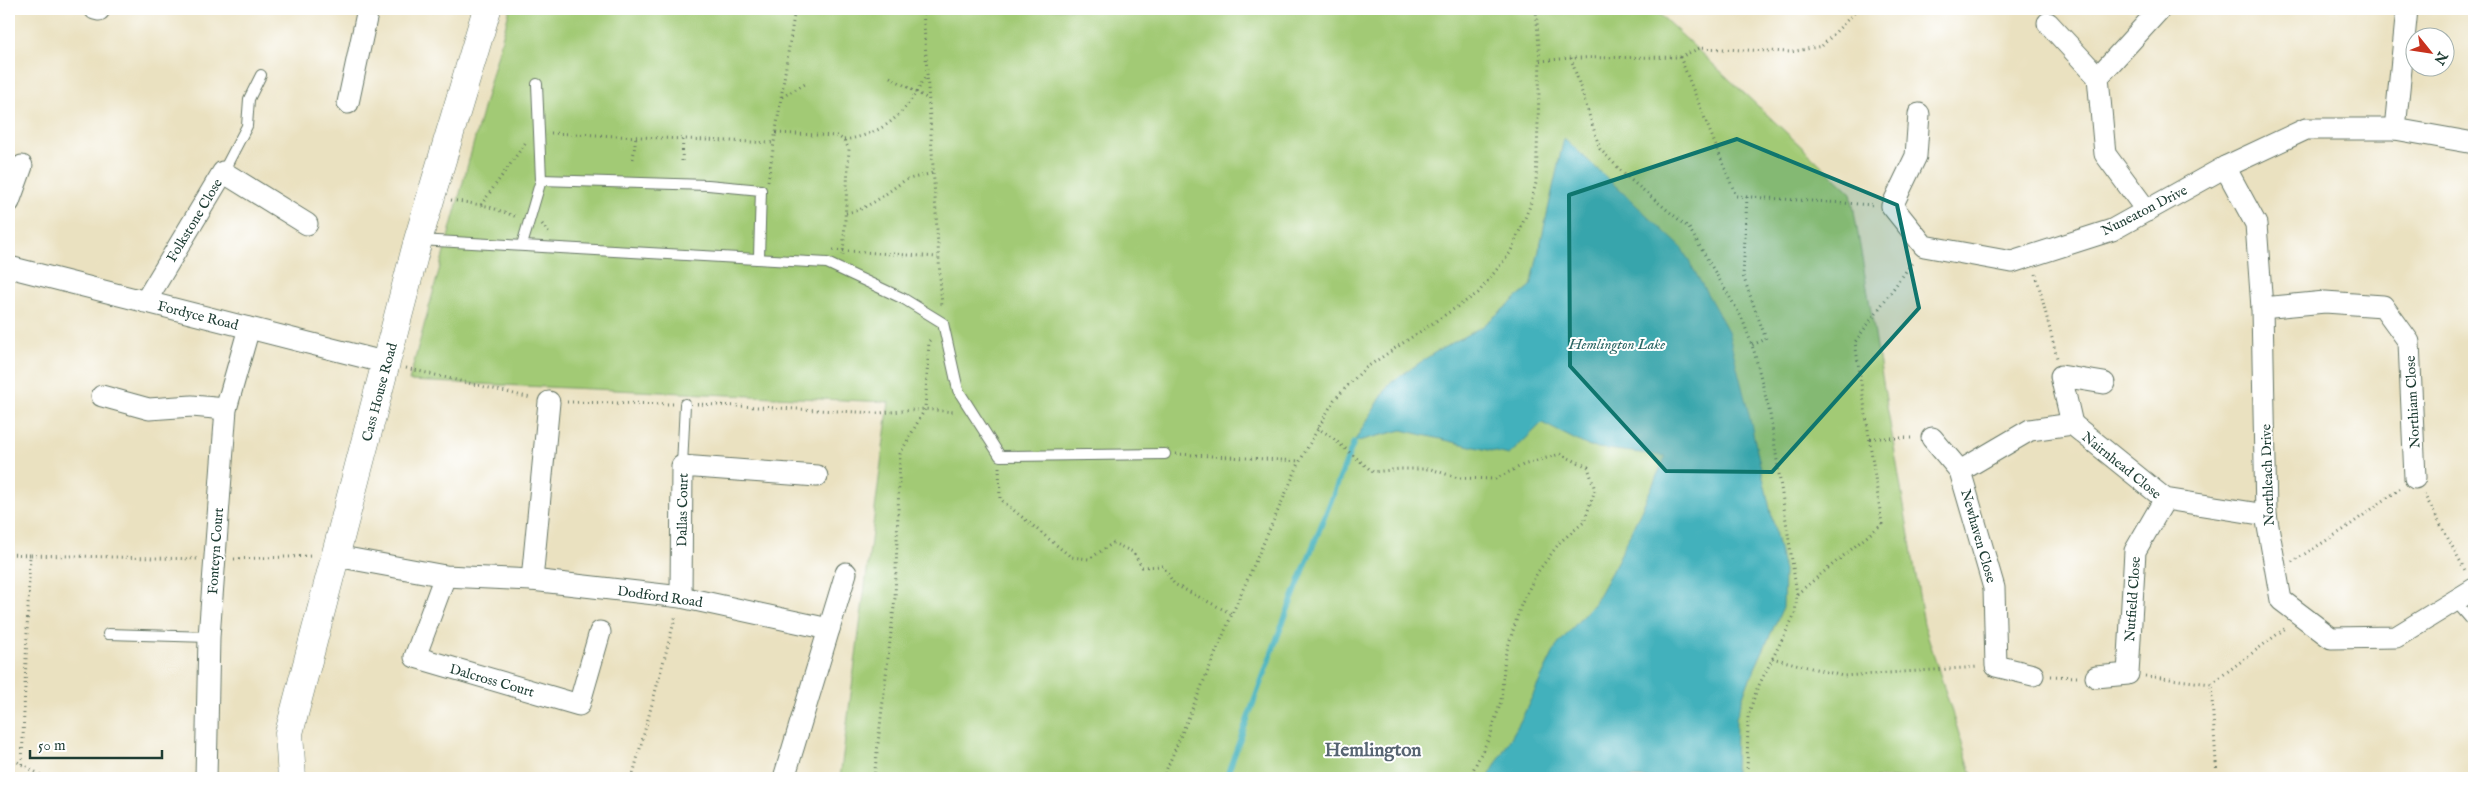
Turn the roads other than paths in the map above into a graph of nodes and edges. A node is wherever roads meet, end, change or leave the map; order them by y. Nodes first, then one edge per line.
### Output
1 (368, 9) edge
2 (487, 9) edge
3 (2160, 9) edge
4 (2407, 9) edge
5 (2048, 23) dead end
6 (261, 75) dead end
7 (2098, 77) junction
8 (537, 84) dead end
9 (348, 103) dead end
10 (1919, 114) dead end
11 (2395, 129) junction
12 (2474, 143) edge
13 (22, 166) dead end
14 (2224, 167) junction
15 (223, 172) junction
16 (541, 180) junction
17 (9, 202) edge
18 (2146, 211) junction
19 (307, 224) dead end
20 (418, 240) junction
21 (522, 245) junction
22 (759, 258) junction
23 (9, 267) edge
24 (145, 302) junction
25 (2262, 308) junction
26 (249, 328) junction
27 (387, 363) junction
28 (2104, 383) dead end
29 (102, 396) dead end
30 (549, 402) dead end
31 (685, 404) dead end
32 (226, 409) junction
33 (2072, 424) junction
34 (1932, 438) road end
35 (1164, 454) road end
36 (682, 466) junction
37 (1960, 471) junction
38 (817, 476) dead end
39 (2415, 478) road end
40 (2165, 499) junction
41 (2266, 516) junction
42 (336, 556) junction
43 (846, 574) dead end
44 (445, 576) junction
45 (532, 580) junction
46 (2472, 584) edge
47 (681, 597) junction
48 (2455, 601) junction
49 (2474, 623) edge
50 (828, 629) junction
51 (600, 632) dead end
52 (108, 634) dead end
53 (209, 636) junction
54 (2034, 675) road end
55 (2096, 677) road end
56 (206, 778) edge
57 (292, 778) edge
58 (784, 778) edge

1 - 9 street
2 - 20 street, Cass House Road
3 - 7 street
4 - 11 street
5 - 7 street
6 - 15 lane
7 - 18 street
8 - 16 lane
10 - 18 street, Nuneaton Drive
11 - 12 street, Nuneaton Drive
11 - 14 street, Nuneaton Drive
13 - 17 street
14 - 18 street, Nuneaton Drive
14 - 25 street, Northleach Drive
15 - 19 street, Folkstone Close
15 - 24 street, Folkstone Close
16 - 21 lane
16 - 22 lane
20 - 21 lane
20 - 27 street, Cass House Road
21 - 22 lane
22 - 35 lane
23 - 24 street, Fordyce Road
24 - 26 street, Fordyce Road
25 - 39 street, Northiam Close
25 - 41 street, Northleach Drive
26 - 27 street, Fordyce Road
26 - 32 street, Fonteyn Court
27 - 42 street, Cass House Road
28 - 33 street
29 - 32 street
30 - 45 street
31 - 36 lane
32 - 53 street, Fonteyn Court
33 - 37 street, Nairnhead Close
33 - 40 street, Nairnhead Close
34 - 37 street, Newhaven Close
36 - 38 street, Dallas Court
36 - 47 street, Dallas Court
37 - 54 street, Newhaven Close
40 - 41 street, Nairnhead Close
40 - 55 street, Nutfield Close
41 - 48 street, Northleach Drive
42 - 44 street, Dodford Road
42 - 57 street, Cass House Road
43 - 50 street
44 - 45 street, Dodford Road
44 - 51 street, Dalcross Court
45 - 47 street, Dodford Road
46 - 48 street, Northleach Drive
47 - 50 street, Dodford Road
48 - 49 lane
50 - 58 street
52 - 53 lane
53 - 56 street, Fonteyn Court

